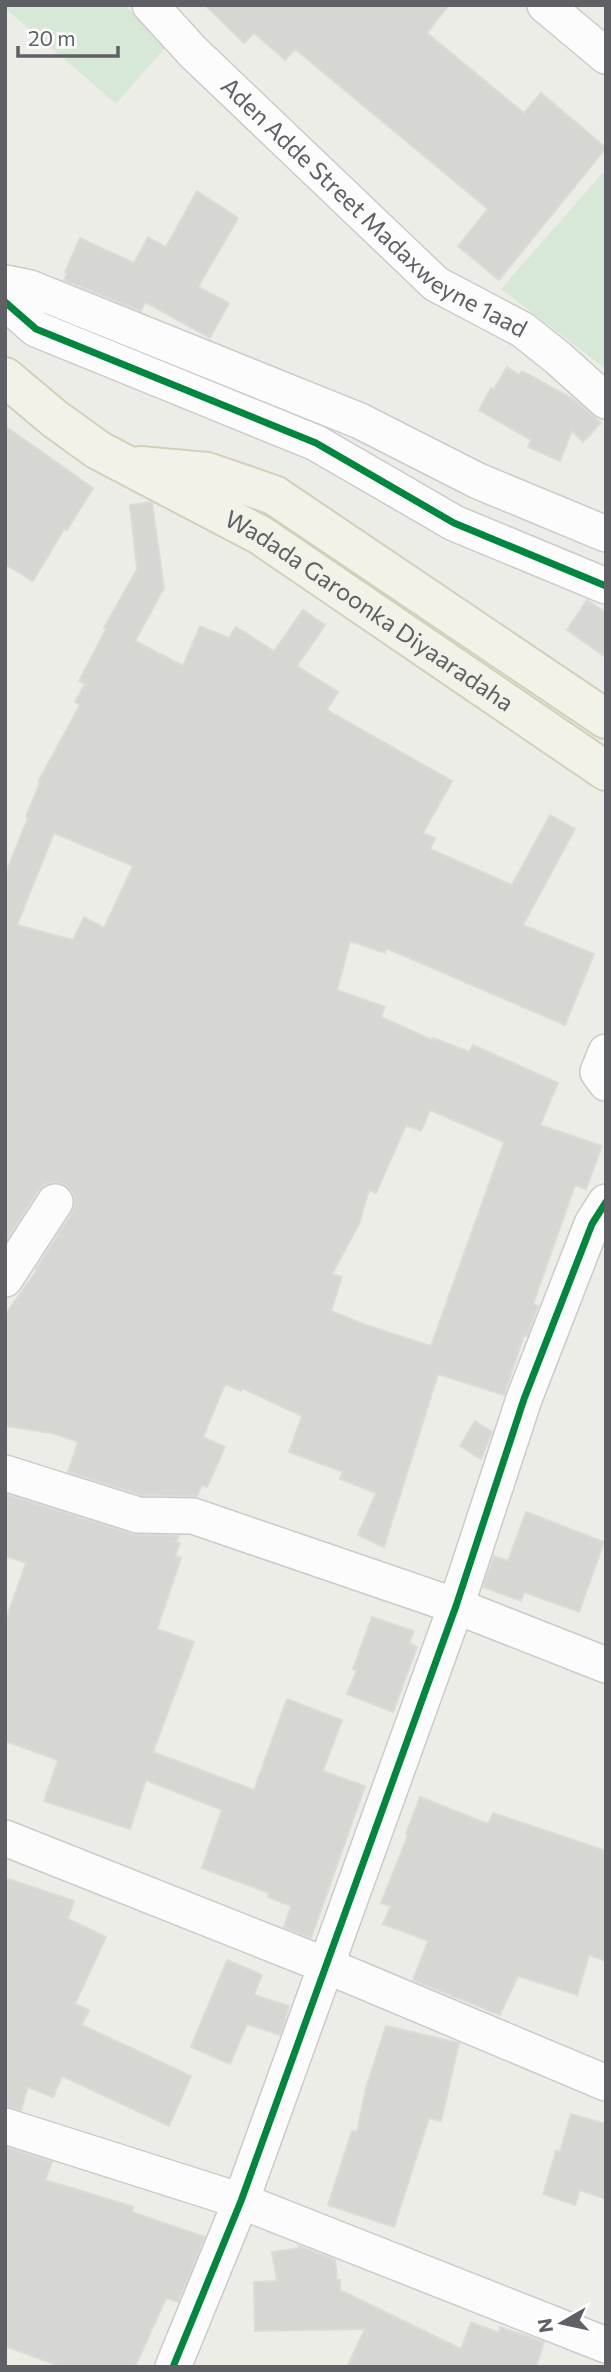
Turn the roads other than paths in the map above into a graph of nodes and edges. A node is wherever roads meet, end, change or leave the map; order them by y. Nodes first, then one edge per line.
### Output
1 (150, 5) edge
2 (545, 5) edge
3 (606, 56) edge
4 (5, 282) edge
5 (5, 302) edge
6 (5, 377) edge
7 (606, 401) edge
8 (124, 465) junction
9 (606, 534) edge
10 (606, 586) edge
11 (606, 719) edge
12 (606, 771) edge
13 (606, 1052) edge
14 (606, 1083) edge
15 (55, 1202) dead end
16 (601, 1219) edge
17 (5, 1279) edge
18 (5, 1473) edge
19 (456, 1606) junction
20 (606, 1665) edge
21 (5, 1838) edge
22 (325, 1965) junction
23 (606, 2083) edge
24 (5, 2126) edge
25 (242, 2201) junction
26 (606, 2345) edge
27 (173, 2367) edge

1 - 7 street, Aden Adde Street Madaxweyne 1aad
2 - 3 street
4 - 9 street
5 - 10 street
6 - 8 main road, Wadada Garoonka Diyaaradaha
8 - 11 main road, Wadada Garoonka Diyaaradaha
8 - 12 main road, Wadada Garoonka Diyaaradaha
13 - 14 street
15 - 17 street
16 - 19 street
18 - 19 street
19 - 20 street
19 - 22 street
21 - 22 street
22 - 23 street
22 - 25 street
24 - 25 street
25 - 26 street
25 - 27 street

